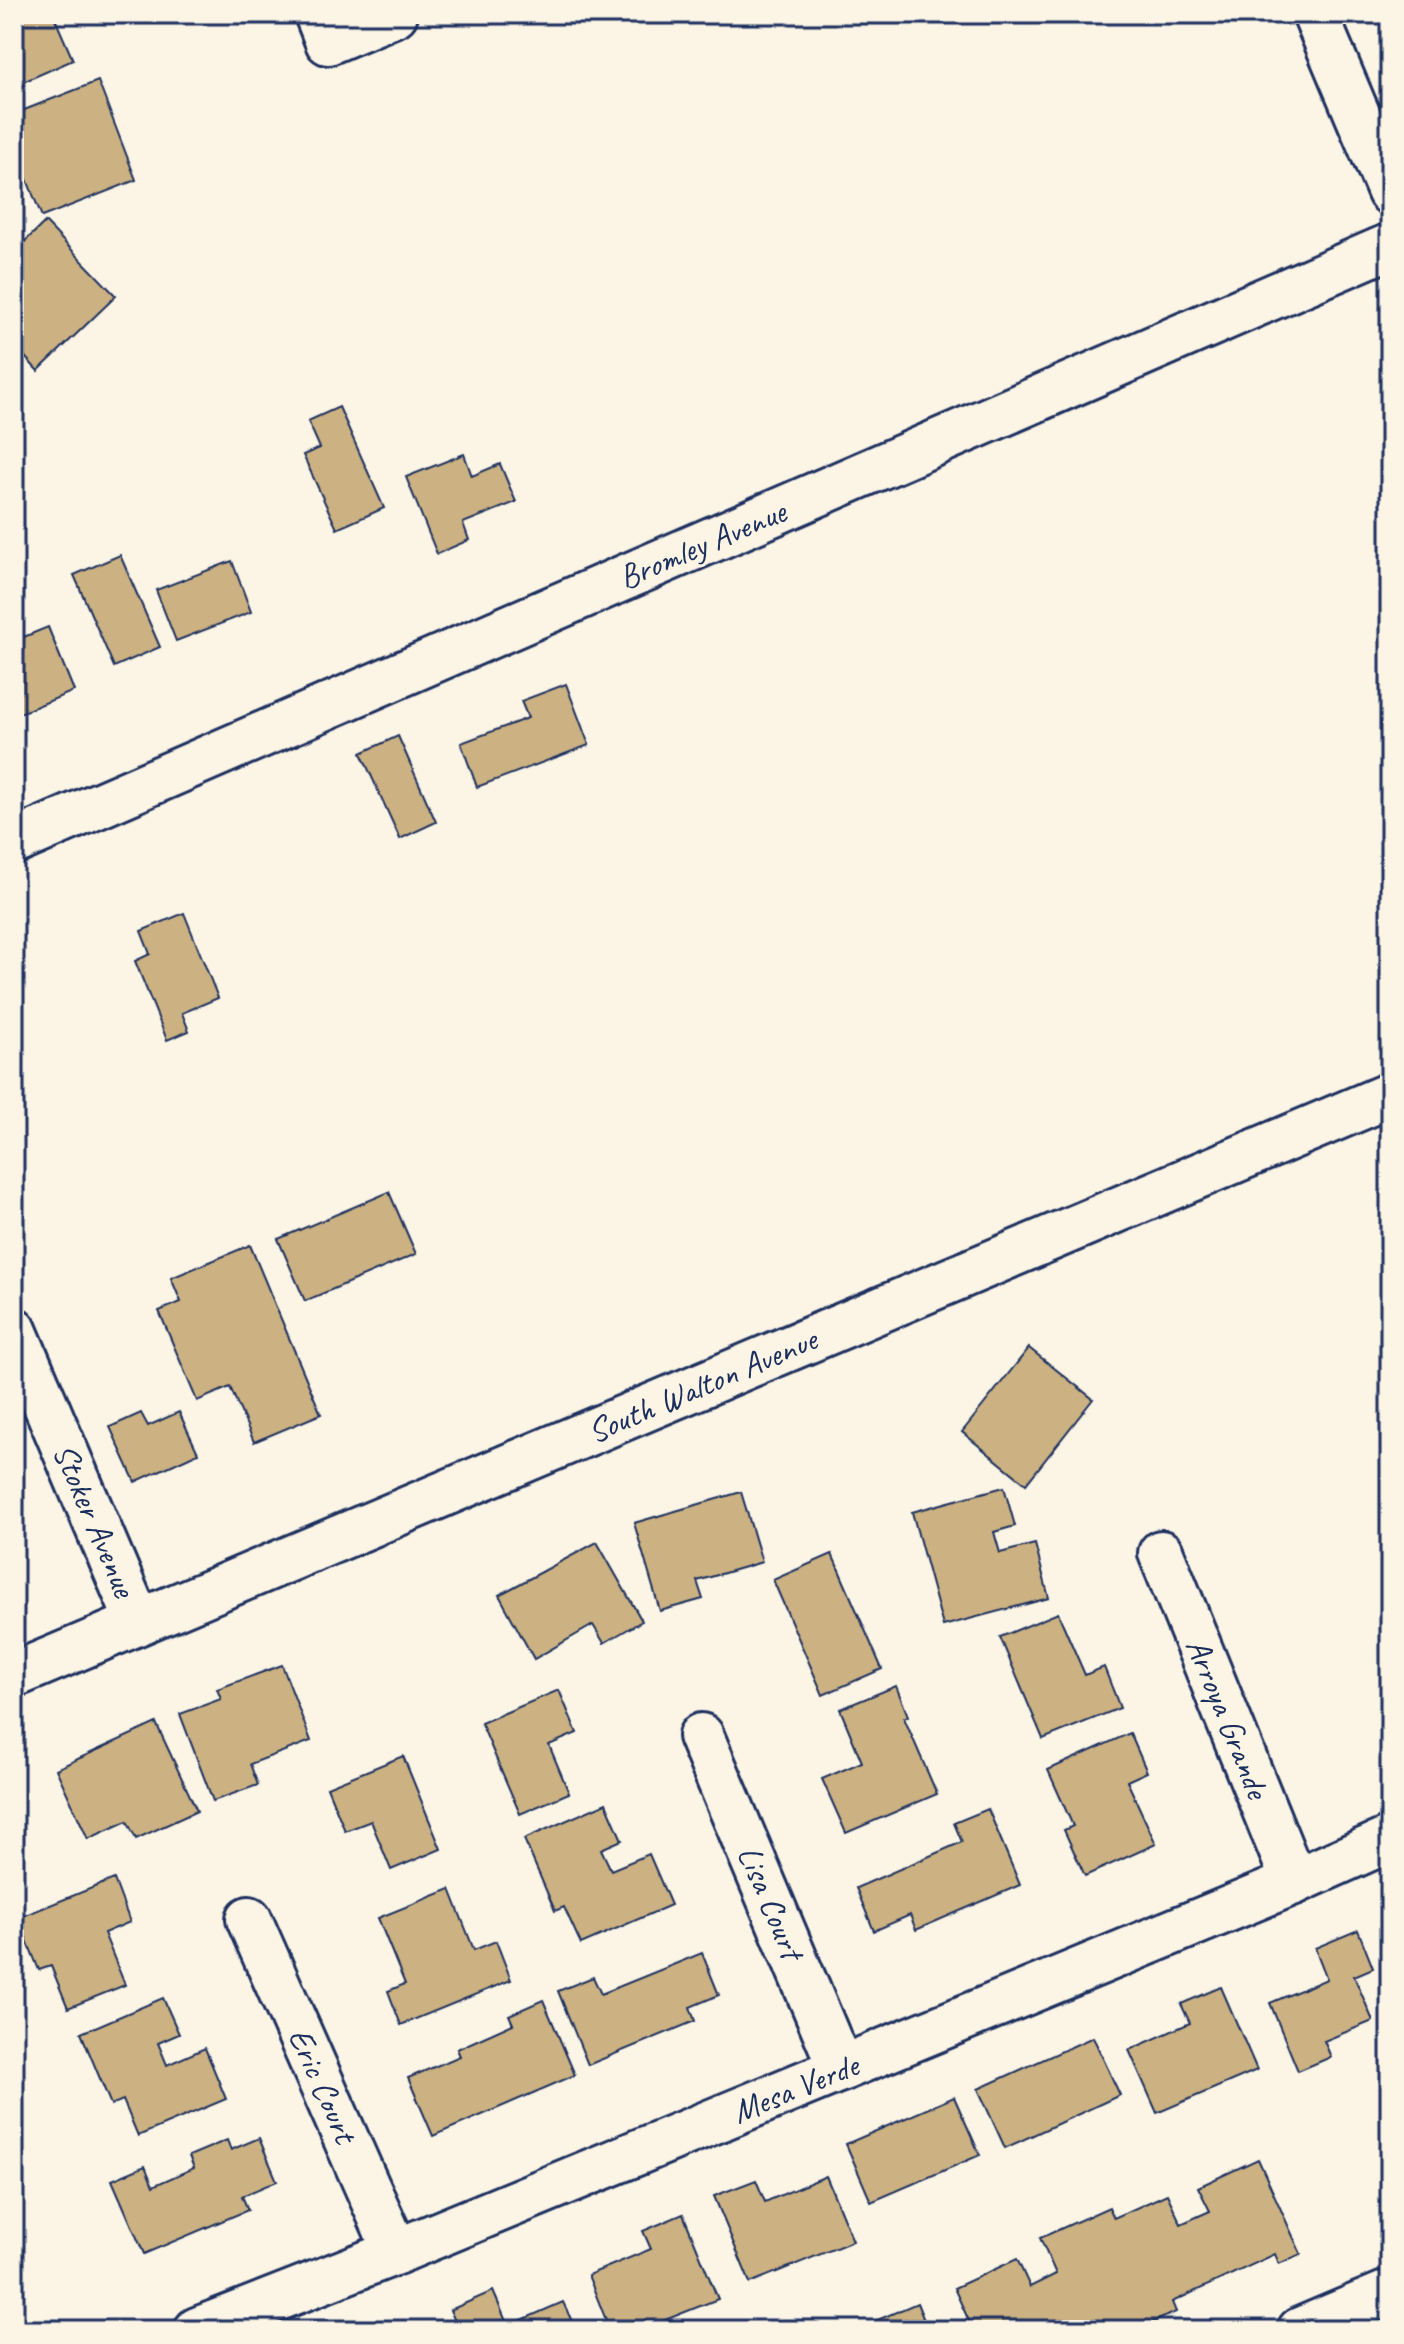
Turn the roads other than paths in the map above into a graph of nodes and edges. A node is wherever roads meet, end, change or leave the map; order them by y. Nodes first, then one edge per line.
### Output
1 (395, 14) edge
2 (1315, 14) edge
3 (323, 28) edge
4 (1390, 192) edge
5 (1390, 246) edge
6 (14, 842) edge
7 (1390, 1095) edge
8 (14, 1330) edge
9 (1161, 1553) dead end
10 (138, 1622) junction
11 (14, 1675) edge
12 (701, 1736) dead end
13 (1390, 1839) edge
14 (1294, 1882) junction
15 (249, 1919) dead end
16 (841, 2069) junction
17 (396, 2252) junction
18 (1390, 2292) edge
19 (197, 2330) edge
20 (1300, 2330) edge

1 - 3 street
2 - 4 street
5 - 6 street, Bromley Avenue
7 - 10 street, South Walton Avenue
8 - 10 street, Stoker Avenue
9 - 14 street, Arroya Grande
10 - 11 street, South Walton Avenue
12 - 16 street, Lisa Court
13 - 14 street, Mesa Verde
14 - 16 street, Mesa Verde
15 - 17 street, Eric Court
16 - 17 street, Mesa Verde
17 - 19 street, Mesa Verde
18 - 20 street

